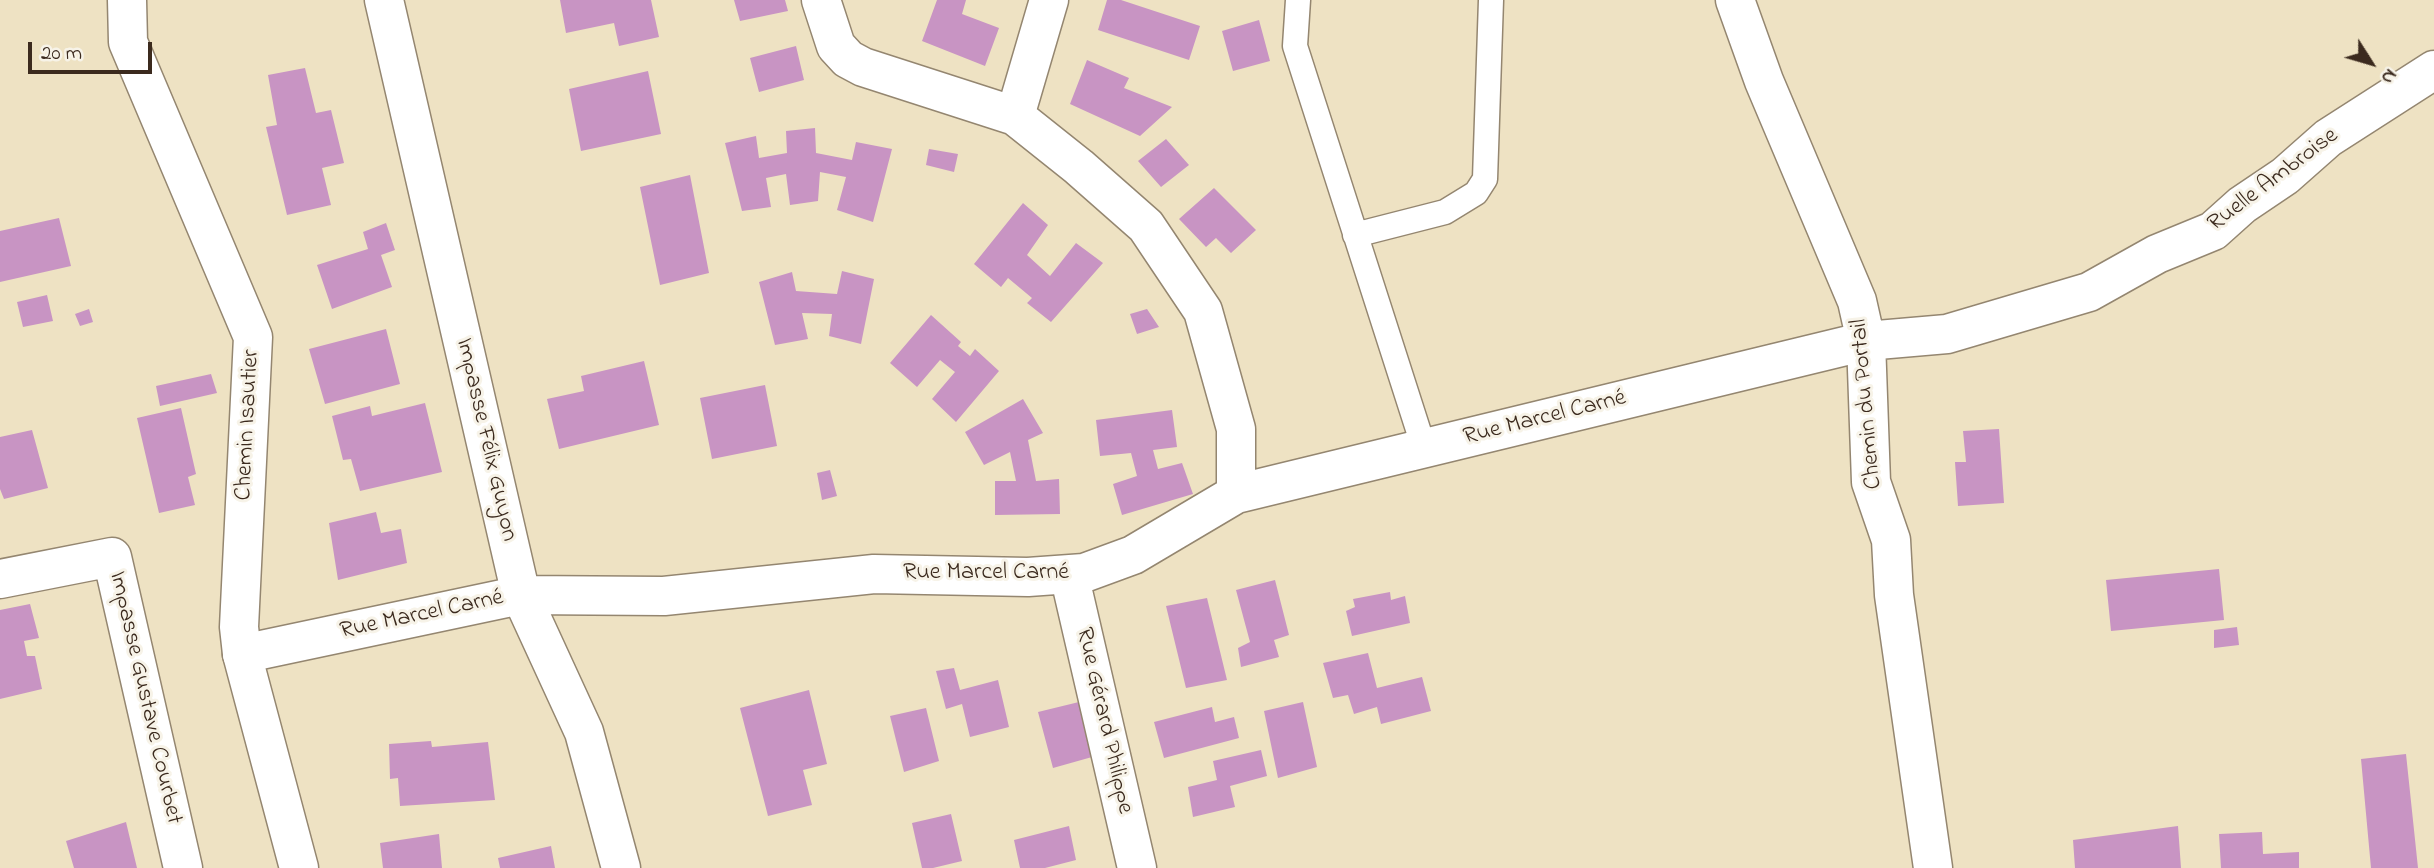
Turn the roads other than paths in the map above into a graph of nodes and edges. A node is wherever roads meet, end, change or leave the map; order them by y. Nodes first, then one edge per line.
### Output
1 (127, 0) edge
2 (384, 0) edge
3 (821, 0) edge
4 (1049, 0) edge
5 (1298, 0) edge
6 (1491, 0) edge
7 (1735, 0) edge
8 (2434, 70) edge
9 (1015, 116) junction
10 (1355, 235) junction
11 (1866, 341) junction
12 (1424, 448) junction
13 (1236, 494) junction
14 (1069, 574) junction
15 (0, 579) edge
16 (521, 595) junction
17 (242, 653) junction
18 (183, 868) edge
19 (299, 868) edge
20 (621, 868) edge
21 (1136, 868) edge
22 (1933, 868) edge

1 - 17 street, Chemin Isautier
2 - 16 street, Impasse Félix Guyon
3 - 9 street
4 - 9 street
5 - 10 lane
6 - 10 lane
7 - 11 street, Chemin du Portail
8 - 11 street, Ruelle Ambroise
9 - 13 street
10 - 12 lane
11 - 12 street, Rue Marcel Carné
11 - 22 street, Chemin du Portail
12 - 13 street, Rue Marcel Carné
13 - 14 street, Rue Marcel Carné
14 - 16 street, Rue Marcel Carné
14 - 21 street, Rue Gérard Philippe
15 - 18 street, Impasse Gustave Courbet
16 - 17 street, Rue Marcel Carné
16 - 20 street, Impasse Félix Guyon
17 - 19 street, Chemin Isautier

